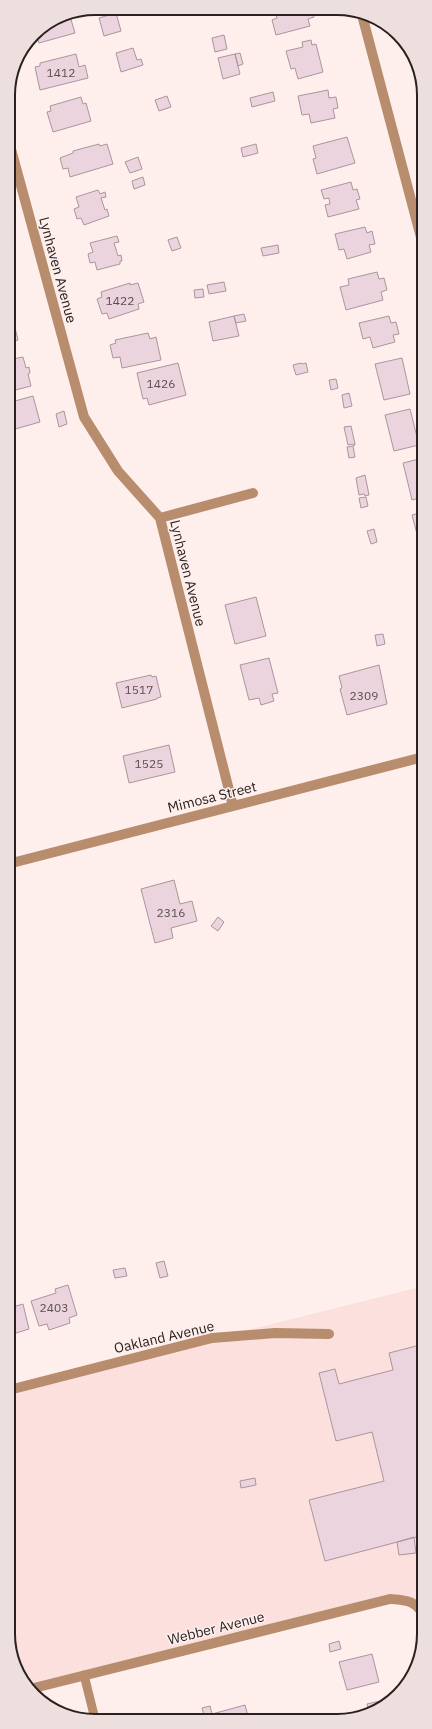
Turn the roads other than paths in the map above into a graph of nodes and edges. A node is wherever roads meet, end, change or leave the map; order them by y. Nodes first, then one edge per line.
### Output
1 (363, 20) edge
2 (15, 164) edge
3 (417, 222) edge
4 (253, 493) dead end
5 (160, 518) junction
6 (417, 759) edge
7 (233, 806) junction
8 (15, 862) edge
9 (329, 1334) dead end
10 (15, 1388) edge
11 (417, 1607) edge
12 (84, 1675) junction
13 (36, 1687) edge
14 (94, 1714) edge

1 - 3 street
2 - 5 street, Lynhaven Avenue
4 - 5 street
5 - 7 street, Lynhaven Avenue
6 - 7 street, Mimosa Street
7 - 8 street, Mimosa Street
9 - 10 street, Oakland Avenue
11 - 12 street, Webber Avenue
12 - 13 street, Webber Avenue
12 - 14 lane

